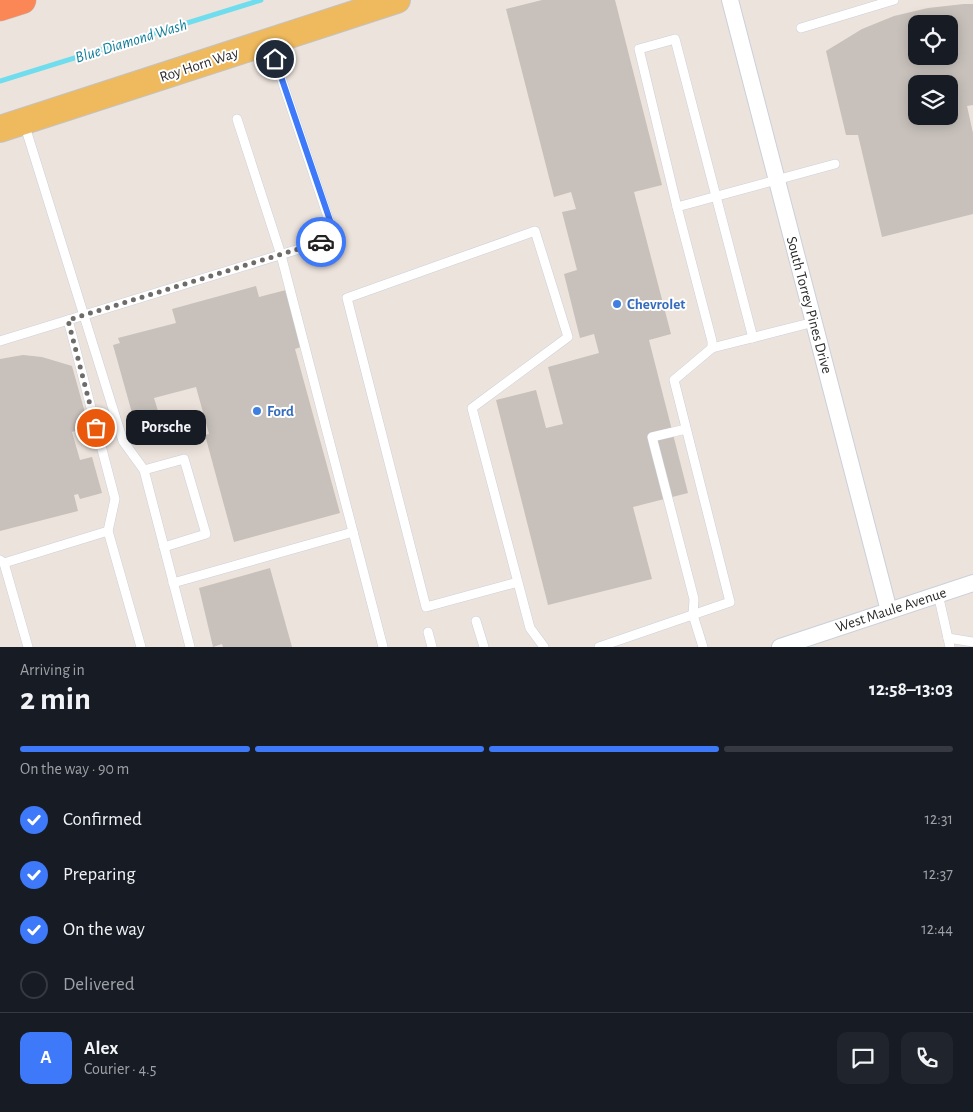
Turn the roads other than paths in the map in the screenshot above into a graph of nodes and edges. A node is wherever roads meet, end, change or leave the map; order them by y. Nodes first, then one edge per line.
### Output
1 (22, 0) edge
2 (397, 0) edge
3 (730, 0) edge
4 (894, 0) edge
5 (0, 7) edge
6 (801, 28) dead end
7 (269, 42) junction
8 (237, 119) dead end
9 (12, 126) edge
10 (835, 164) dead end
11 (777, 181) junction
12 (715, 197) junction
13 (677, 207) junction
14 (281, 255) junction
15 (84, 315) junction
16 (68, 320) junction
17 (814, 322) junction
18 (753, 338) junction
19 (0, 341) edge
20 (712, 348) junction
21 (686, 429) junction
22 (144, 470) junction
23 (108, 531) junction
24 (353, 532) junction
25 (164, 547) junction
26 (2, 561) edge
27 (518, 582) junction
28 (173, 583) junction
29 (973, 583) edge
30 (938, 594) junction
31 (889, 611) junction
32 (693, 615) junction
33 (476, 621) dead end
34 (428, 632) dead end
35 (973, 642) edge
36 (949, 643) edge
37 (28, 647) edge
38 (141, 647) edge
39 (190, 647) edge
40 (383, 647) edge
41 (432, 647) edge
42 (484, 647) edge
43 (544, 647) edge
44 (599, 647) edge
45 (703, 647) edge
46 (780, 647) edge

1 - 5 highway
2 - 7 main road, Roy Horn Way
3 - 11 street, South Torrey Pines Drive
4 - 6 lane
7 - 9 main road, Roy Horn Way
7 - 14 lane
8 - 14 lane
9 - 15 lane
10 - 11 lane
11 - 12 lane
11 - 17 street, South Torrey Pines Drive
12 - 13 lane
12 - 13 lane
12 - 18 lane
13 - 20 lane
14 - 15 lane
14 - 24 lane
15 - 16 lane
15 - 22 lane
16 - 19 lane
16 - 23 lane
17 - 18 lane
17 - 31 street, South Torrey Pines Drive
18 - 20 lane
20 - 21 lane
21 - 32 lane
21 - 32 lane
22 - 25 lane
22 - 25 lane
23 - 26 lane
23 - 38 lane
24 - 28 lane
24 - 40 lane
25 - 28 lane
26 - 37 lane
27 - 27 lane
27 - 43 lane
28 - 39 lane
29 - 30 street, West Maule Avenue
30 - 31 street, West Maule Avenue
30 - 36 lane
31 - 46 street, West Maule Avenue
32 - 44 lane
32 - 45 lane
33 - 42 lane
34 - 41 lane
35 - 36 lane

